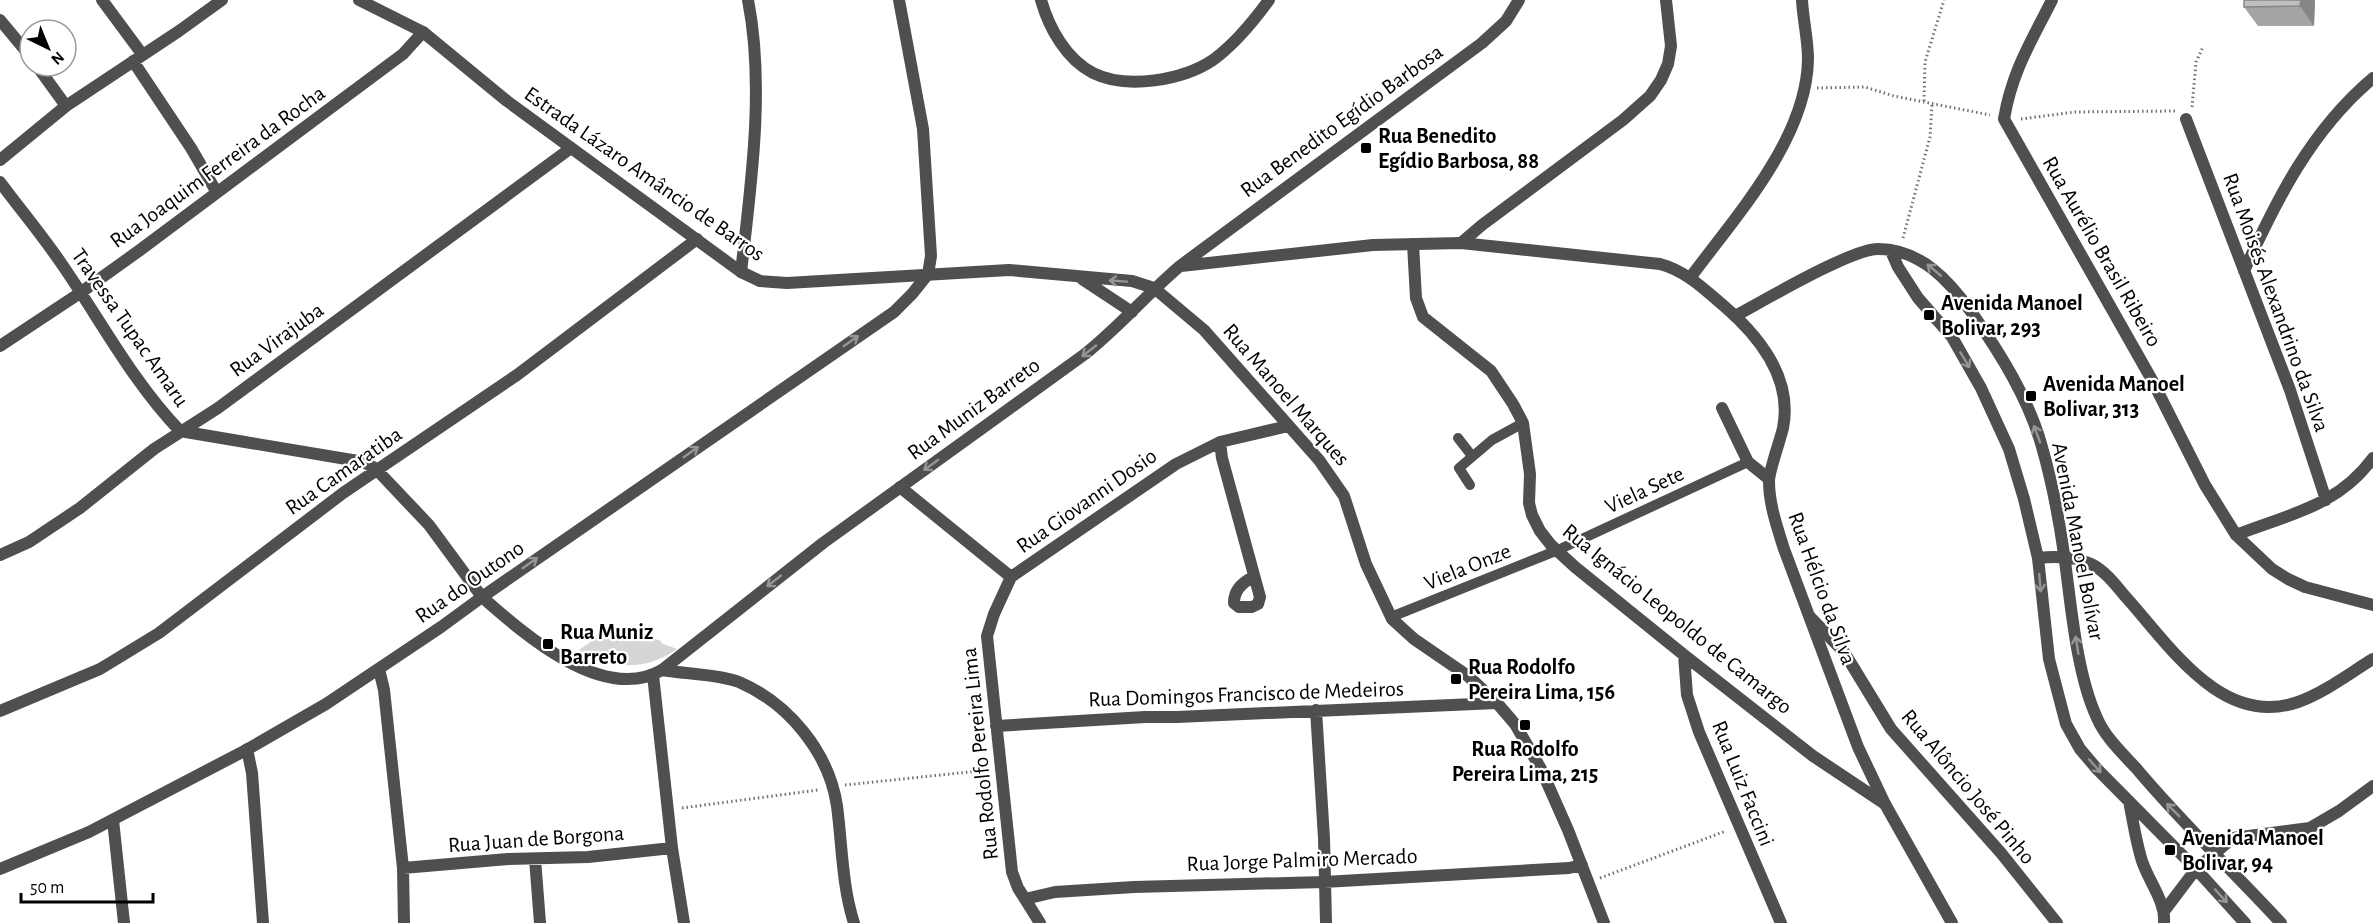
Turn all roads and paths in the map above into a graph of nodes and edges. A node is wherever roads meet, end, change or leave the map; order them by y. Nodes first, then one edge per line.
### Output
1 (102, 0) edge
2 (222, 0) edge
3 (359, 0) edge
4 (748, 0) edge
5 (899, 0) edge
6 (1041, 0) edge
7 (1269, 0) edge
8 (1519, 0) edge
9 (1666, 0) edge
10 (1802, 0) edge
11 (1944, 0) edge
12 (2052, 0) edge
13 (0, 20) edge
14 (423, 32) junction
15 (18, 42) edge
16 (2203, 47) dead end
17 (137, 58) junction
18 (46, 78) edge
19 (2373, 78) edge
20 (1803, 88) junction
21 (1924, 101) junction
22 (1932, 103) junction
23 (66, 106) junction
24 (2175, 111) junction
25 (2185, 113) junction
26 (2004, 119) junction
27 (572, 148) junction
28 (0, 160) edge
29 (0, 182) edge
30 (216, 191) junction
31 (697, 239) junction
32 (1461, 243) junction
33 (1413, 244) junction
34 (1891, 251) junction
35 (1180, 266) junction
36 (2244, 271) junction
37 (741, 272) junction
38 (928, 274) junction
39 (1081, 278) junction
40 (1690, 278) junction
41 (1154, 288) junction
42 (80, 293) junction
43 (1132, 312) junction
44 (1736, 316) junction
45 (0, 346) edge
46 (1722, 408) dead end
47 (1523, 423) junction
48 (1288, 426) junction
49 (180, 431) junction
50 (1458, 438) dead end
51 (1220, 442) junction
52 (1472, 456) junction
53 (2373, 458) edge
54 (1748, 462) junction
55 (376, 469) junction
56 (1769, 479) junction
57 (1470, 485) dead end
58 (900, 486) junction
59 (2326, 500) junction
60 (2236, 535) junction
61 (1557, 550) junction
62 (0, 555) edge
63 (2064, 556) junction
64 (2038, 558) junction
65 (1011, 577) junction
66 (1253, 577) dead end
67 (482, 597) junction
68 (2373, 605) edge
69 (1810, 616) junction
70 (1390, 617) junction
71 (1684, 655) junction
72 (2373, 659) edge
73 (379, 669) junction
74 (658, 673) junction
75 (1497, 703) junction
76 (1316, 710) junction
77 (0, 711) edge
78 (996, 726) junction
79 (247, 749) junction
80 (1000, 769) junction
81 (833, 786) junction
82 (2373, 786) edge
83 (2129, 801) junction
84 (1885, 804) junction
85 (668, 810) junction
86 (113, 820) junction
87 (1739, 826) junction
88 (672, 848) junction
89 (2214, 852) junction
90 (535, 859) junction
91 (1582, 865) junction
92 (403, 868) junction
93 (0, 869) edge
94 (2196, 869) junction
95 (1324, 882) junction
96 (1588, 882) junction
97 (1025, 899) junction
98 (2165, 917) edge
99 (124, 923) edge
100 (262, 923) edge
101 (404, 923) edge
102 (540, 923) edge
103 (684, 923) edge
104 (854, 923) edge
105 (1040, 923) edge
106 (1326, 923) edge
107 (1604, 923) edge
108 (1781, 923) edge
109 (1952, 923) edge
110 (2057, 923) edge
111 (2245, 923) edge
112 (2281, 923) edge

1 - 17 street
2 - 17 street
3 - 14 street, Estrada Lázaro Amâncio de Barros
4 - 37 street
5 - 38 street
6 - 7 street
8 - 35 street, Rua Benedito Egídio Barbosa
9 - 32 street
10 - 20 street
11 - 21 path
12 - 26 street
13 - 15 street
14 - 27 street, Estrada Lázaro Amâncio de Barros
14 - 30 street, Rua Joaquim Ferreira da Rocha
16 - 25 path
17 - 23 street
17 - 30 street
18 - 23 street
19 - 36 street
20 - 21 path
20 - 40 street
21 - 22 path
22 - 26 path
22 - 34 path
23 - 28 street
24 - 25 path
24 - 25 path
24 - 26 path
25 - 36 street, Rua Moisés Alexandrino da Silva
26 - 60 street, Rua Aurélio Brasil Ribeiro
27 - 31 street, Estrada Lázaro Amâncio de Barros
27 - 49 street, Rua Virajuba
29 - 42 street, Travessa Tupac Amaru
30 - 42 street, Rua Joaquim Ferreira da Rocha
31 - 37 street, Estrada Lázaro Amâncio de Barros
31 - 55 street, Rua Camaratiba
32 - 33 street
32 - 40 street
33 - 35 street
33 - 47 street, Rua Ignácio Leopoldo de Camargo
34 - 44 street
63 -> 34 street, Avenida Manoel Bolívar
34 -> 64 street, Avenida Manoel Bolívar
35 - 41 street, Rua Muniz Barreto
36 - 59 street, Rua Moisés Alexandrino da Silva
37 - 38 street, Estrada Lázaro Amâncio de Barros
38 - 39 street, Estrada Lázaro Amâncio de Barros
67 -> 38 street, Rua do Outono
41 -> 39 street, Estrada Lázaro Amâncio de Barros
39 - 43 street, Estrada Lázaro Amâncio de Barros
40 - 44 street, Rua Hélcio da Silva
41 - 43 street, Rua Muniz Barreto
41 - 48 street, Rua Manoel Marques
42 - 45 street, Rua Joaquim Ferreira da Rocha
42 - 49 street, Travessa Tupac Amaru
43 -> 58 street, Rua Muniz Barreto
44 - 56 street, Rua Hélcio da Silva
46 - 54 street
47 - 52 lane
47 - 61 street, Rua Ignácio Leopoldo de Camargo
48 - 51 street, Rua Giovanni Dosio
48 - 70 street, Rua Manoel Marques
49 - 55 street, Travessa Tupac Amaru
49 - 62 street, Rua Virajuba
50 - 52 lane
51 - 65 street, Rua Giovanni Dosio
51 - 66 street
52 - 57 lane
53 - 59 street
54 - 56 street
54 - 61 lane, Viela Sete
55 - 67 street, Travessa Tupac Amaru
55 - 77 street, Rua Camaratiba
56 - 69 street, Rua Hélcio da Silva
58 - 65 street, Rua Giovanni Dosio
58 -> 74 street, Rua Muniz Barreto
59 - 60 street
60 - 68 street, Rua Aurélio Brasil Ribeiro
61 - 70 lane, Viela Onze
61 - 71 street, Rua Ignácio Leopoldo de Camargo
63 - 64 street
63 - 72 street
89 -> 63 street, Avenida Manoel Bolívar
64 -> 83 street, Avenida Manoel Bolívar
65 - 78 street, Rua Rodolfo Pereira Lima
67 - 73 street, Rua do Outono
67 - 74 street
69 - 84 street, Rua Hélcio da Silva
69 - 110 street, Rua Alôncio José Pinho
70 - 75 street
71 - 84 street, Rua Ignácio Leopoldo de Camargo
71 - 87 street, Rua Luiz Faccini
73 - 79 street, Rua do Outono
73 - 92 street
74 - 81 street
74 - 85 street
75 - 76 street, Rua Domingos Francisco de Medeiros
75 - 91 street
76 - 78 street, Rua Domingos Francisco de Medeiros
76 - 95 street
78 - 80 street, Rua Rodolfo Pereira Lima
79 - 86 street, Rua do Outono
79 - 100 street
80 - 81 path
80 - 97 street, Rua Rodolfo Pereira Lima
81 - 85 path
81 - 104 street
82 - 89 street
83 - 94 street, Avenida Manoel Bolívar
83 - 98 street
84 - 109 street, Rua Hélcio da Silva
85 - 88 street
86 - 93 street, Rua do Outono
86 - 99 street
87 - 96 path
87 - 108 street, Rua Luiz Faccini
88 - 90 street, Rua Juan de Borgona
88 - 103 street
89 - 94 street
89 - 112 street, Avenida Manoel Bolívar
90 - 92 street, Rua Juan de Borgona
90 - 102 street
91 - 95 street, Rua Jorge Palmiro Mercado
91 - 96 street
92 - 101 street
94 - 98 street
94 -> 111 street, Avenida Manoel Bolívar
95 - 97 street, Rua Jorge Palmiro Mercado
95 - 106 street
96 - 107 street
97 - 105 street, Rua Rodolfo Pereira Lima

